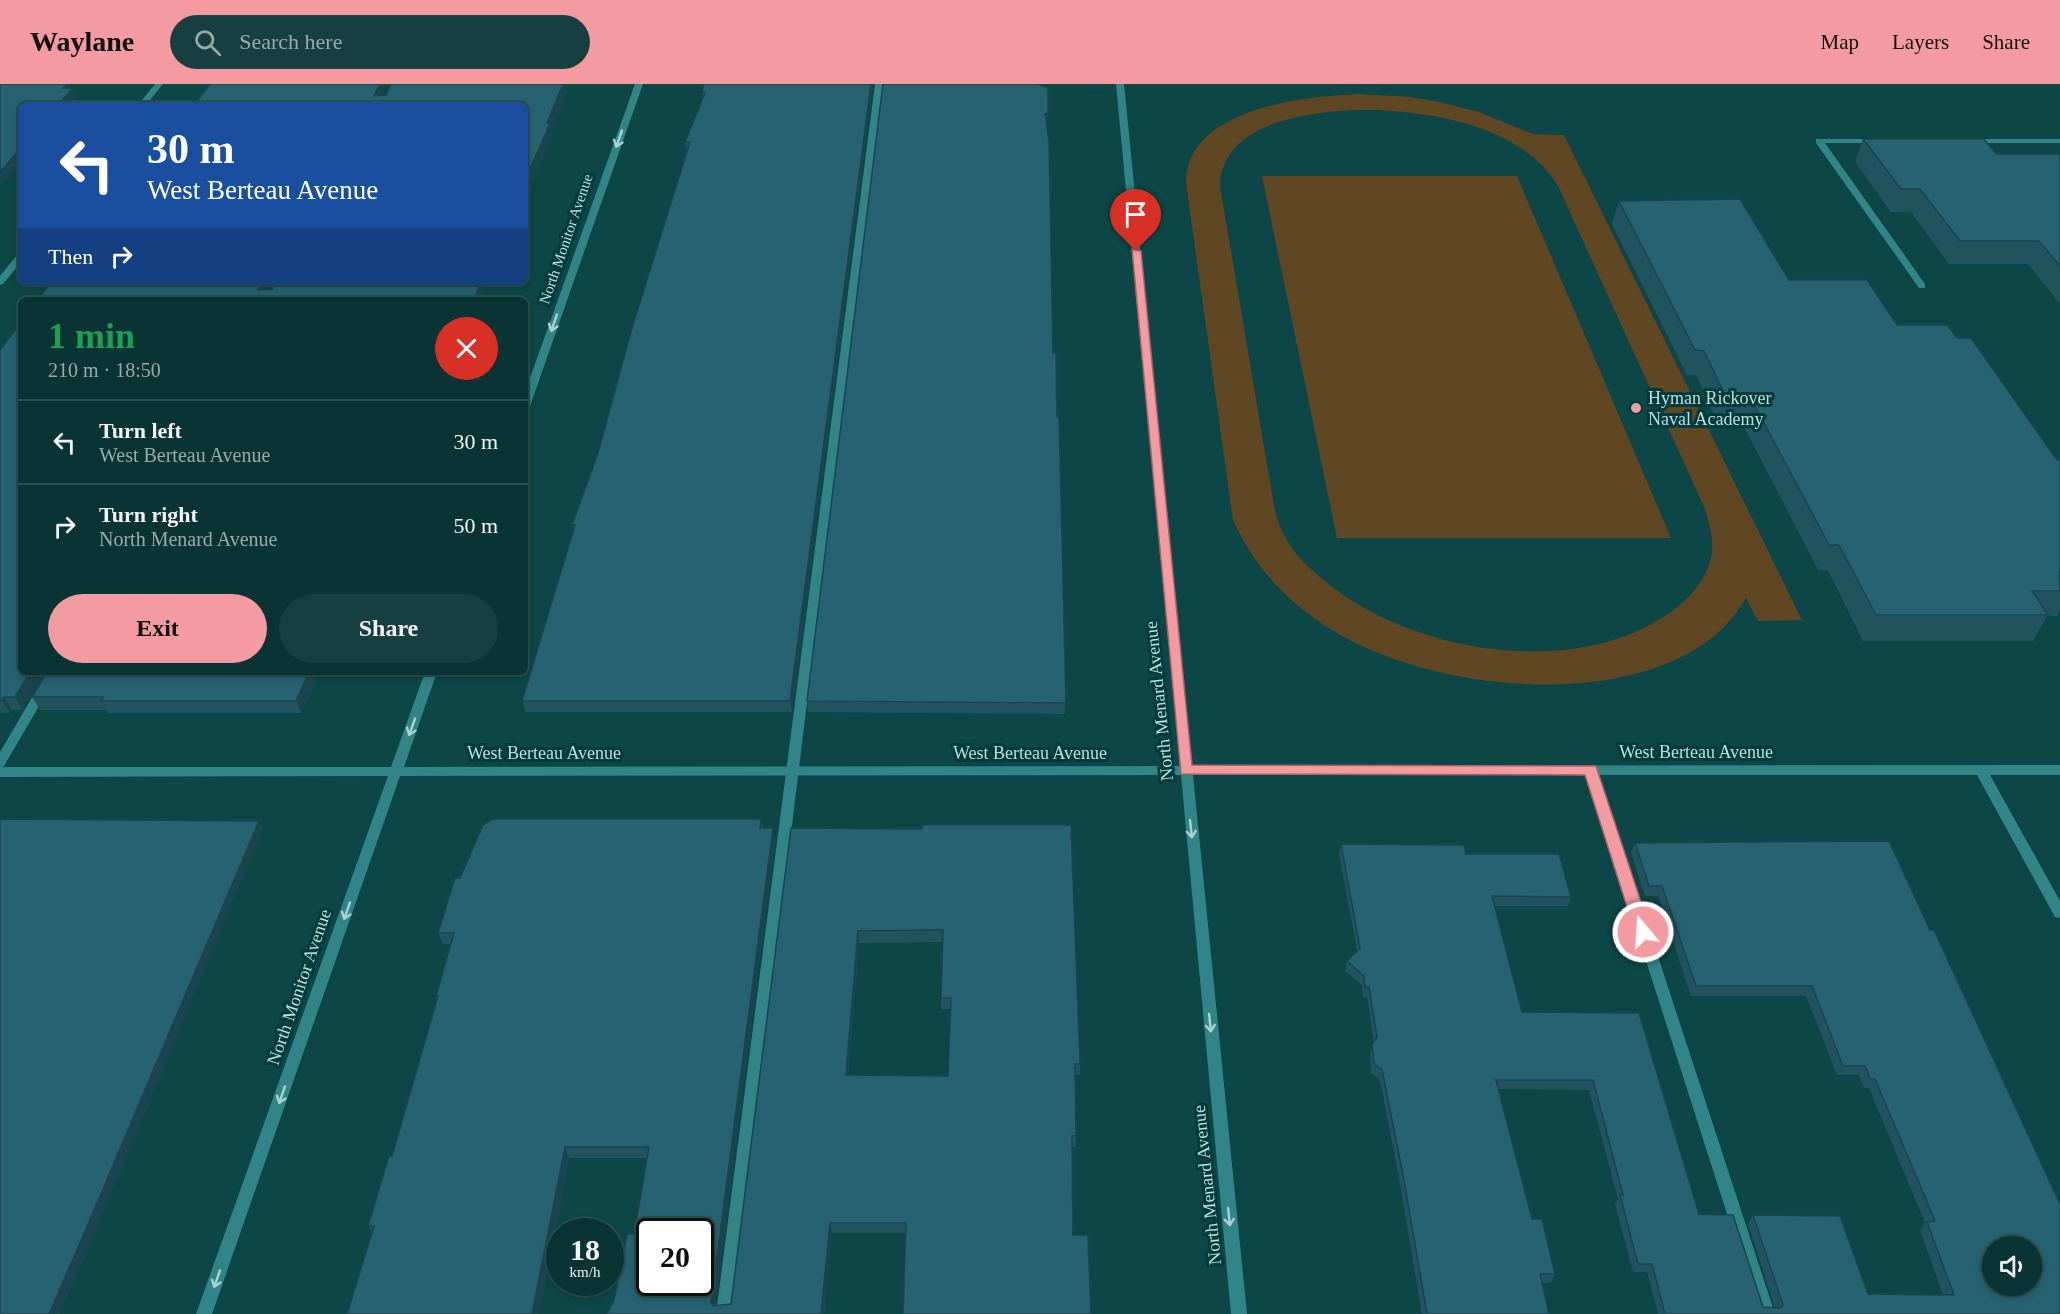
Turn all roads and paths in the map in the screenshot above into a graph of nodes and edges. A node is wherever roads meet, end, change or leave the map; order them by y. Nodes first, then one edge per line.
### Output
1 (159, 84) edge
2 (639, 84) edge
3 (879, 84) edge
4 (1120, 84) edge
5 (144, 102) edge
6 (1888, 141) edge
7 (1957, 141) edge
8 (2060, 141) edge
9 (18, 260) edge
10 (0, 282) edge
11 (1922, 286) dead end
12 (528, 398) edge
13 (51, 675) edge
14 (430, 675) edge
15 (0, 763) edge
16 (1186, 770) junction
17 (1591, 770) junction
18 (1981, 770) junction
19 (2060, 770) edge
20 (396, 771) junction
21 (792, 771) junction
22 (0, 772) edge
23 (2060, 913) edge
24 (204, 1314) edge
25 (724, 1314) edge
26 (1239, 1314) edge
27 (1767, 1314) edge

1 - 5 street
2 -> 12 street, North Monitor Avenue
3 - 21 street
4 - 16 street, North Menard Avenue
6 - 11 street
7 - 8 street
9 - 10 street
13 - 15 street
14 -> 20 street, North Monitor Avenue
16 - 17 street, West Berteau Avenue
16 - 21 street, West Berteau Avenue
16 -> 26 street, North Menard Avenue
17 - 18 street, West Berteau Avenue
17 - 27 street
18 - 19 street, West Berteau Avenue
18 - 23 street
20 - 21 street, West Berteau Avenue
20 - 22 street, West Berteau Avenue
20 -> 24 street, North Monitor Avenue
21 - 25 street

